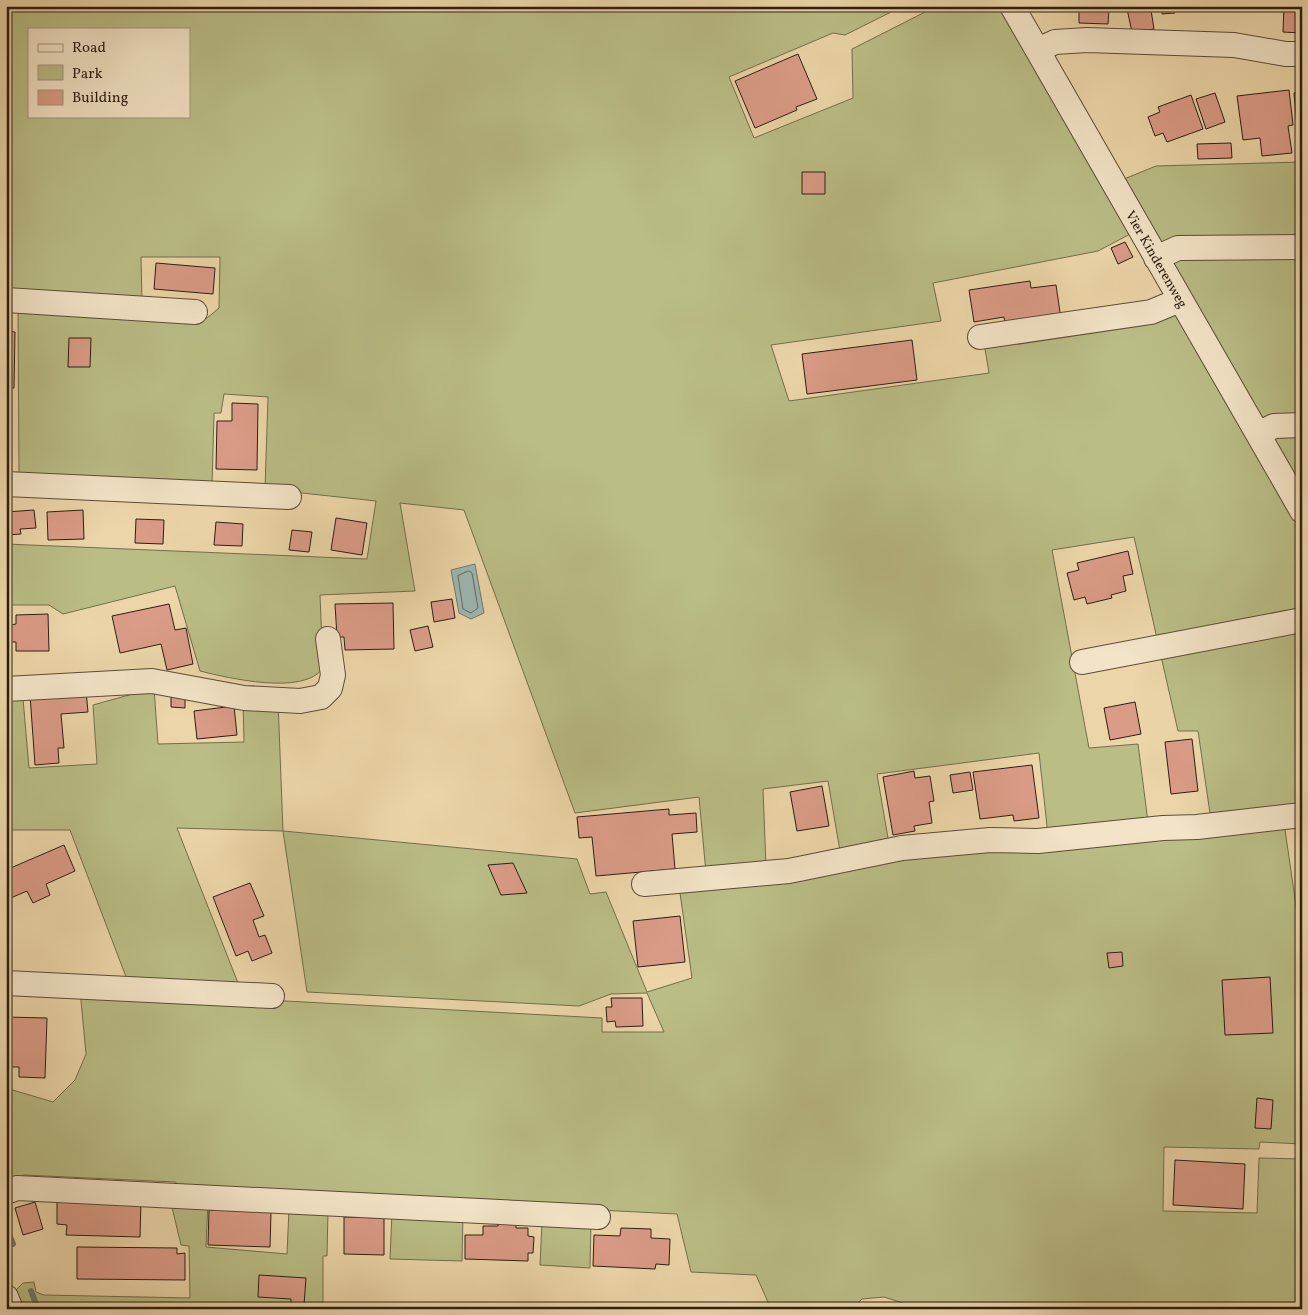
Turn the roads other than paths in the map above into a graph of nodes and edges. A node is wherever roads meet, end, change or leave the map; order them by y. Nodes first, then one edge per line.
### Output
1 (1012, 6) edge
2 (1038, 50) junction
3 (1301, 54) edge
4 (1302, 247) edge
5 (1156, 258) junction
6 (6, 300) edge
7 (1180, 300) junction
8 (195, 312) dead end
9 (980, 337) dead end
10 (1302, 425) edge
11 (1258, 434) junction
12 (6, 484) edge
13 (289, 497) dead end
14 (1302, 511) edge
15 (1302, 620) edge
16 (328, 639) dead end
17 (1082, 662) dead end
18 (6, 689) edge
19 (1302, 815) edge
20 (644, 884) dead end
21 (6, 983) edge
22 (272, 996) dead end
23 (6, 1192) edge
24 (598, 1217) dead end
25 (6, 1296) edge
26 (11, 1309) edge

1 - 2 street, Vier Kinderenweg
2 - 3 street
2 - 5 street, Vier Kinderenweg
4 - 5 street
5 - 7 street, Vier Kinderenweg
6 - 8 street
7 - 9 street
7 - 11 street, Vier Kinderenweg
10 - 11 street
11 - 14 street, Vier Kinderenweg
12 - 13 street
15 - 17 street
16 - 18 street
19 - 20 street
21 - 22 street
23 - 24 street
25 - 26 street

